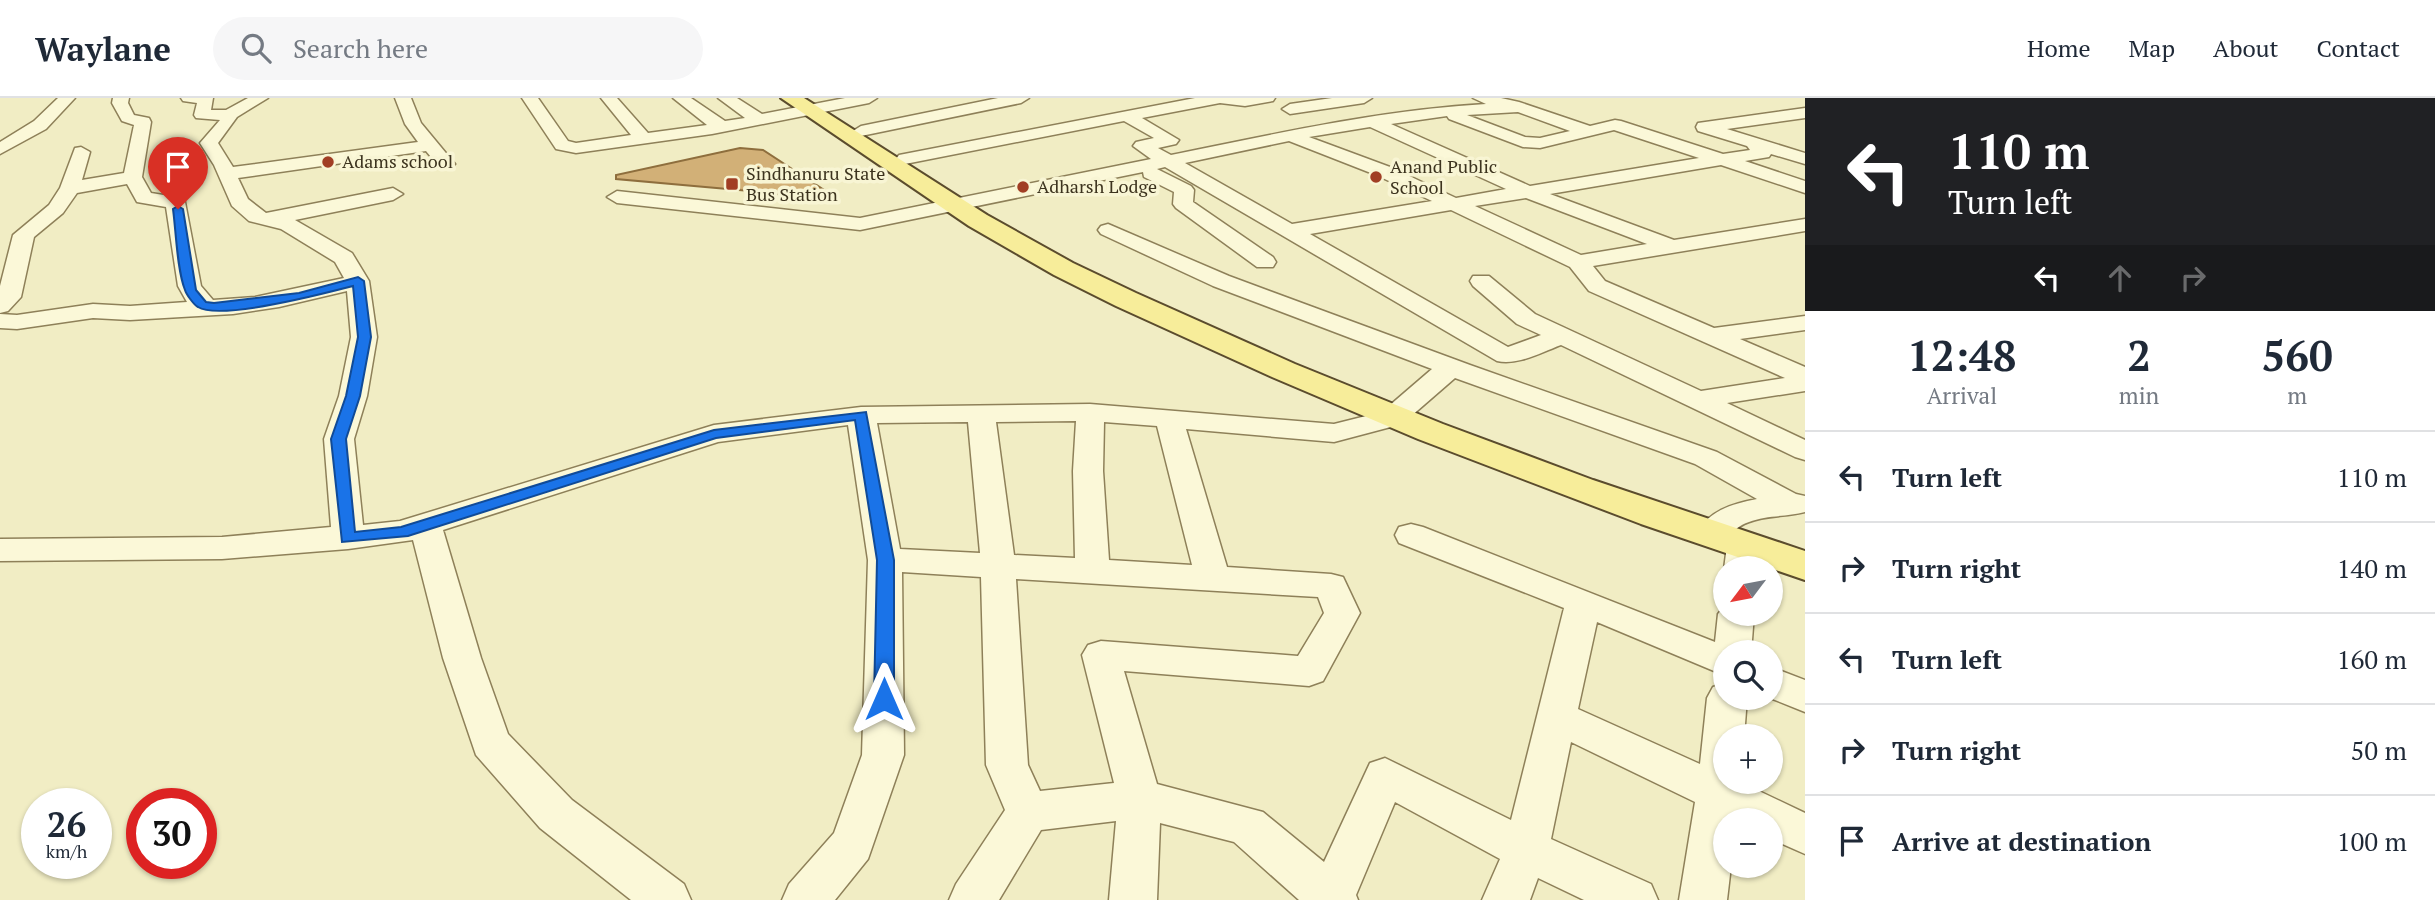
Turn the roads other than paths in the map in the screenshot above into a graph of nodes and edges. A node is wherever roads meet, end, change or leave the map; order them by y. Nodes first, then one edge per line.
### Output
1 (67, 98) edge
2 (121, 98) edge
3 (189, 98) edge
4 (260, 98) edge
5 (402, 98) edge
6 (530, 98) edge
7 (609, 98) edge
8 (681, 98) edge
9 (726, 98) edge
10 (869, 98) edge
11 (1021, 98) edge
12 (1220, 98) edge
13 (1267, 98) edge
14 (1364, 98) edge
15 (1481, 98) edge
16 (1553, 100) dead end
17 (808, 103) edge
18 (1519, 107) junction
19 (1290, 109) dead end
20 (1447, 113) junction
21 (1805, 113) edge
22 (229, 114) junction
23 (1130, 118) junction
24 (758, 119) junction
25 (1373, 122) junction
26 (720, 127) junction
27 (861, 131) junction
28 (1588, 131) junction
29 (642, 137) junction
30 (1293, 137) junction
31 (1754, 144) junction
32 (431, 145) junction
33 (0, 149) edge
34 (81, 152) dead end
35 (905, 159) junction
36 (1169, 159) junction
37 (1805, 159) edge
38 (1722, 160) junction
39 (446, 164) dead end
40 (1138, 166) junction
41 (225, 174) junction
42 (133, 177) junction
43 (1805, 187) edge
44 (70, 188) junction
45 (1528, 192) junction
46 (393, 194) dead end
47 (617, 197) dead end
48 (958, 202) junction
49 (1454, 204) junction
50 (267, 219) junction
51 (1805, 225) edge
52 (1108, 230) dead end
53 (1289, 231) junction
54 (1320, 247) junction
55 (1673, 247) junction
56 (1265, 262) junction
57 (1578, 262) junction
58 (358, 281) junction
59 (1221, 281) junction
60 (1481, 281) dead end
61 (0, 306) edge
62 (214, 307) junction
63 (0, 321) edge
64 (1805, 323) edge
65 (1563, 336) junction
66 (1710, 336) junction
67 (1451, 367) junction
68 (1805, 377) edge
69 (1805, 383) edge
70 (1697, 400) junction
71 (1090, 411) junction
72 (981, 413) junction
73 (1398, 413) junction
74 (861, 415) junction
75 (1169, 418) junction
76 (1805, 451) edge
77 (1799, 504) edge
78 (425, 525) junction
79 (1714, 528) junction
80 (1411, 535) dead end
81 (348, 538) junction
82 (0, 550) edge
83 (1805, 551) edge
84 (1741, 556) edge
85 (885, 560) junction
86 (1783, 563) edge
87 (998, 566) junction
88 (1805, 566) edge
89 (1092, 571) junction
90 (1213, 578) junction
91 (1583, 602) junction
92 (1713, 657) edge
93 (1783, 687) edge
94 (1805, 697) edge
95 (1555, 716) junction
96 (1713, 791) edge
97 (1718, 794) edge
98 (1720, 794) edge
99 (1140, 799) junction
100 (1028, 812) junction
101 (1805, 834) edge
102 (1526, 850) junction
103 (1332, 899) edge
104 (667, 900) edge
105 (806, 900) edge
106 (973, 900) edge
107 (1133, 900) edge
108 (1506, 900) edge
109 (1634, 900) edge
110 (1703, 900) edge

1 - 33 street
2 - 42 street
3 - 22 street
4 - 22 street
5 - 32 street
6 - 29 street
7 - 29 street
8 - 26 street
9 - 24 street
10 - 17 street
11 - 27 street
12 - 13 street
12 - 23 street
14 - 19 street
15 - 18 street
16 - 18 street
17 - 24 street
17 - 27 main road
17 - 48 main road
18 - 20 street
18 - 28 street
20 - 25 street
20 - 28 street
21 - 31 street
22 - 41 street
23 - 35 street
23 - 36 street
24 - 26 street
25 - 30 street
25 - 45 street
26 - 29 street
27 - 35 main road
28 - 38 street
30 - 36 street
30 - 49 street
31 - 37 street
31 - 38 street
32 - 39 street
32 - 41 street
34 - 44 street
35 - 48 main road
36 - 40 street
36 - 53 street
38 - 43 street
38 - 45 street
40 - 48 street
40 - 56 street
41 - 50 street
42 - 44 street
42 - 62 street
44 - 61 street
45 - 49 street
45 - 55 street
46 - 50 street
47 - 48 street
48 - 73 main road
49 - 53 street
49 - 57 street
50 - 58 street
51 - 55 street
52 - 59 street
53 - 54 street
54 - 56 street
54 - 65 street
55 - 57 street
56 - 59 street
57 - 66 street
58 - 62 street
58 - 81 street
59 - 67 street
60 - 65 street
62 - 63 street
64 - 66 street
65 - 70 street
66 - 68 street
67 - 73 street
67 - 77 street
69 - 70 street
70 - 76 street
71 - 72 street
71 - 75 street
71 - 89 street
72 - 74 street
72 - 87 street
73 - 75 street
73 - 79 main road
74 - 78 street
74 - 85 street
75 - 90 street
77 - 79 street
78 - 81 street
78 - 104 street
79 - 83 main road
79 - 84 main road
80 - 91 street
81 - 82 street
85 - 87 street
85 - 105 street
86 - 88 main road
87 - 89 street
87 - 100 street
89 - 90 street
90 - 99 street
91 - 92 street
91 - 95 street
93 - 94 street
95 - 96 street
95 - 102 street
97 - 110 street
98 - 101 street
99 - 100 street
99 - 103 street
99 - 107 street
100 - 106 street
102 - 103 street
102 - 108 street
102 - 109 street

